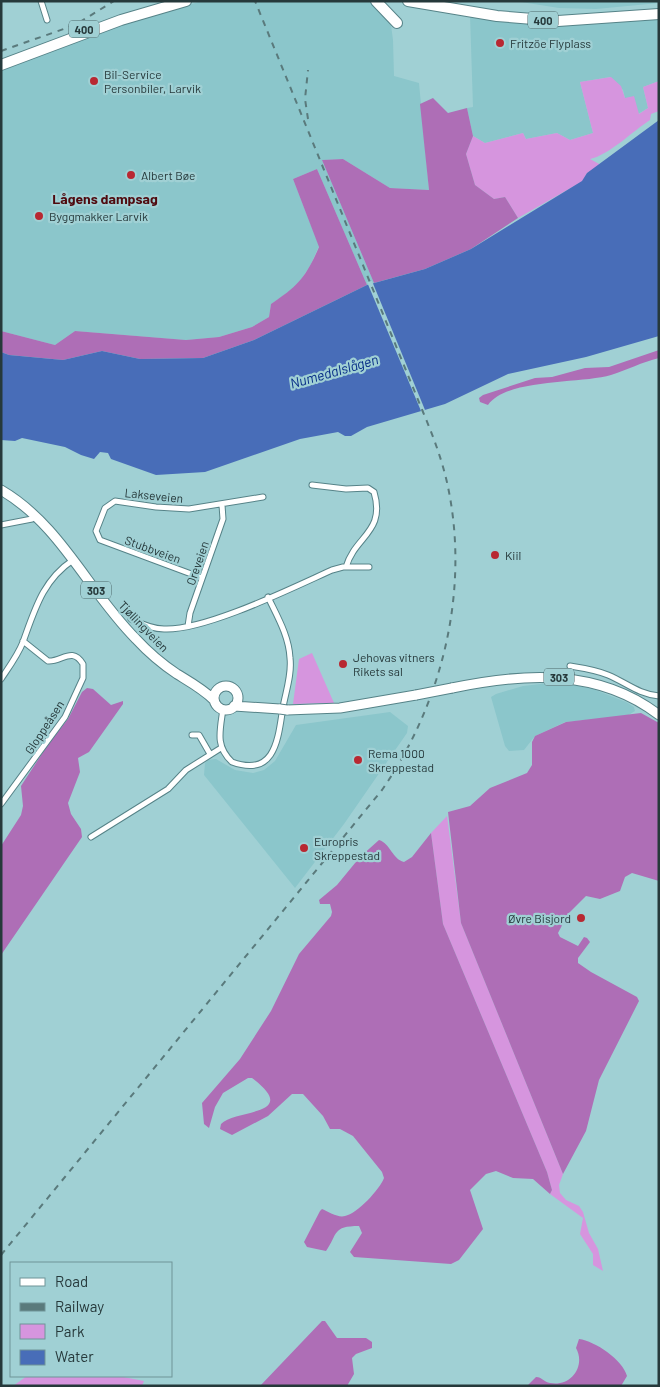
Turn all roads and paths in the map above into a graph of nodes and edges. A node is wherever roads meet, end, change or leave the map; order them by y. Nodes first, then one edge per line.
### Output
1 (41, 1) edge
2 (167, 1) edge
3 (186, 1) edge
4 (376, 1) edge
5 (408, 1) edge
6 (450, 1) edge
7 (659, 14) edge
8 (589, 19) junction
9 (47, 20) dead end
10 (397, 23) dead end
11 (1, 58) edge
12 (1, 64) edge
13 (312, 485) dead end
14 (1, 490) edge
15 (263, 497) dead end
16 (222, 505) junction
17 (32, 520) dead end
18 (1, 525) edge
19 (97, 538) joint
20 (73, 560) junction
21 (346, 566) junction
22 (369, 567) dead end
23 (202, 578) junction
24 (268, 597) junction
25 (131, 619) dead end
26 (188, 626) junction
27 (23, 641) junction
28 (570, 666) dead end
29 (1, 679) edge
30 (196, 685) junction
31 (220, 687) junction
32 (237, 693) junction
33 (659, 696) edge
34 (214, 700) junction
35 (234, 706) junction
36 (258, 706) junction
37 (223, 709) junction
38 (659, 715) edge
39 (192, 735) dead end
40 (221, 748) junction
41 (210, 754) junction
42 (1, 804) edge
43 (91, 837) dead end

1 - 9 street
2 - 11 highway, 400
3 - 12 highway, 400
4 - 10 highway
5 - 8 highway, 400
6 - 8 highway, 400
7 - 8 highway, 400
13 - 21 street
14 - 20 main road, Tjøllingveien / 303
15 - 16 street, Lakseveien
16 - 19 street, Lakseveien
16 - 23 street, Oreveien
17 - 18 street
19 - 23 street, Stubbveien
20 - 27 street
20 - 30 main road, Tjøllingveien / 303
21 - 22 street
21 - 24 street
23 - 26 street, Oreveien
24 - 26 street
24 - 40 street
25 - 26 street
27 - 29 street
27 - 42 street, Gloppeåsen
28 - 33 street
30 - 31 main road, Tjøllingveien / 303
30 - 34 main road, Tjøllingveien / 303
31 - 32 main road, 303
31 - 34 main road
32 - 35 main road
32 - 36 main road, 303
34 - 37 main road, 303
35 - 36 main road, 303
35 - 37 main road, 303
36 - 38 main road, 303, bridge
37 - 40 street
39 - 41 street
40 - 41 street
41 - 43 street

